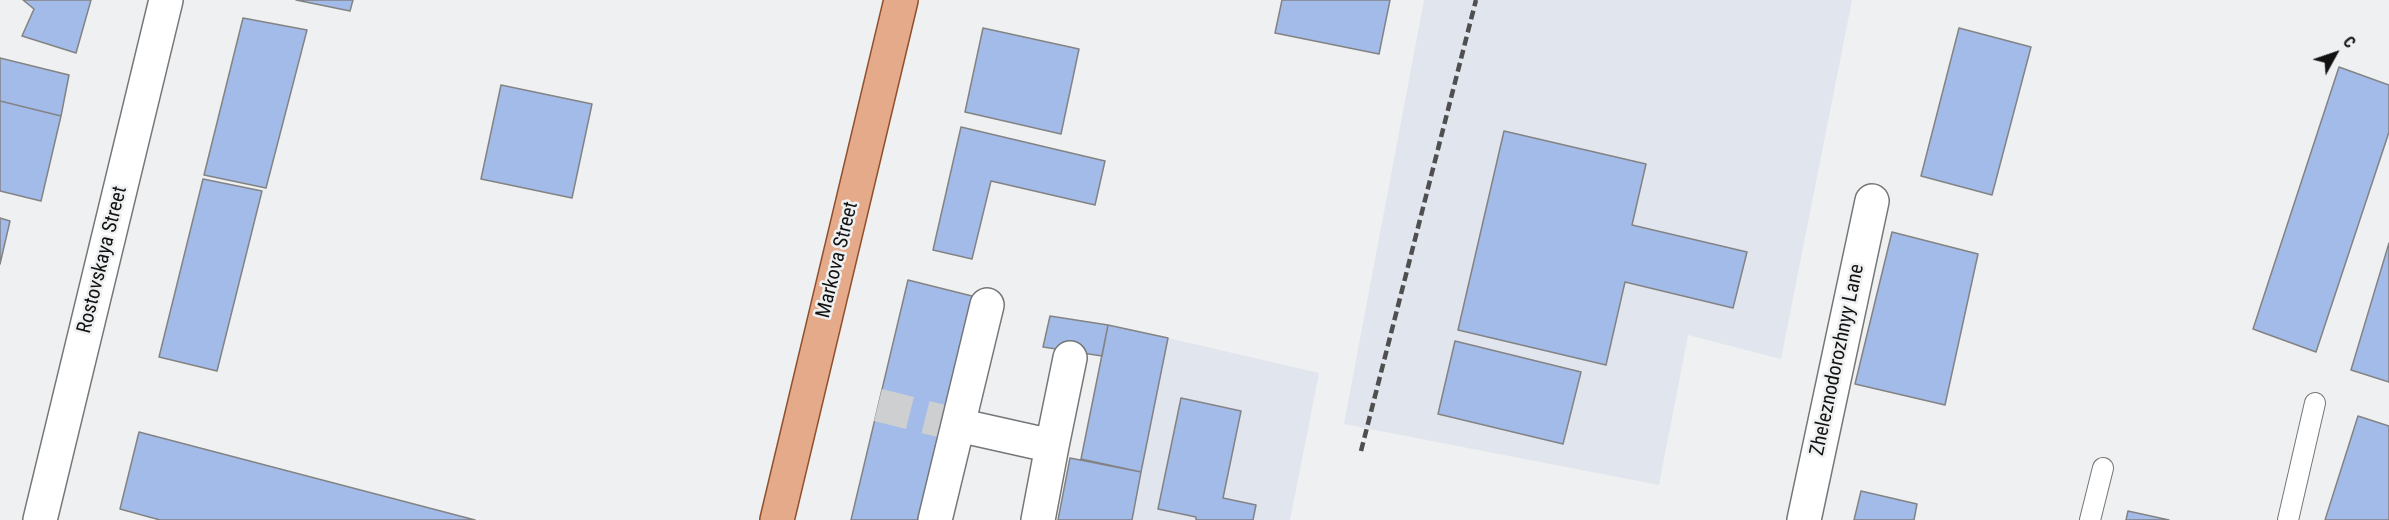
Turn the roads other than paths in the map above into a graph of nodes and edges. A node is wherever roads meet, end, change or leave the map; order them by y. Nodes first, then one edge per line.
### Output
1 (166, 0) edge
2 (901, 0) edge
3 (1872, 201) dead end
4 (987, 305) dead end
5 (1070, 358) dead end
6 (2315, 403) dead end
7 (958, 425) junction
8 (1052, 446) junction
9 (2103, 468) dead end
10 (40, 520) edge
11 (777, 520) edge
12 (935, 520) edge
13 (1038, 520) edge
14 (1804, 520) edge
15 (2090, 520) edge
16 (2288, 520) edge

1 - 10 street, Rostovskaya Street
2 - 11 main road, Markova Street
3 - 14 street, Zheleznodorozhnyy Lane
4 - 7 street
5 - 8 street
6 - 16 lane
7 - 8 street
7 - 12 street
8 - 13 street
9 - 15 lane

